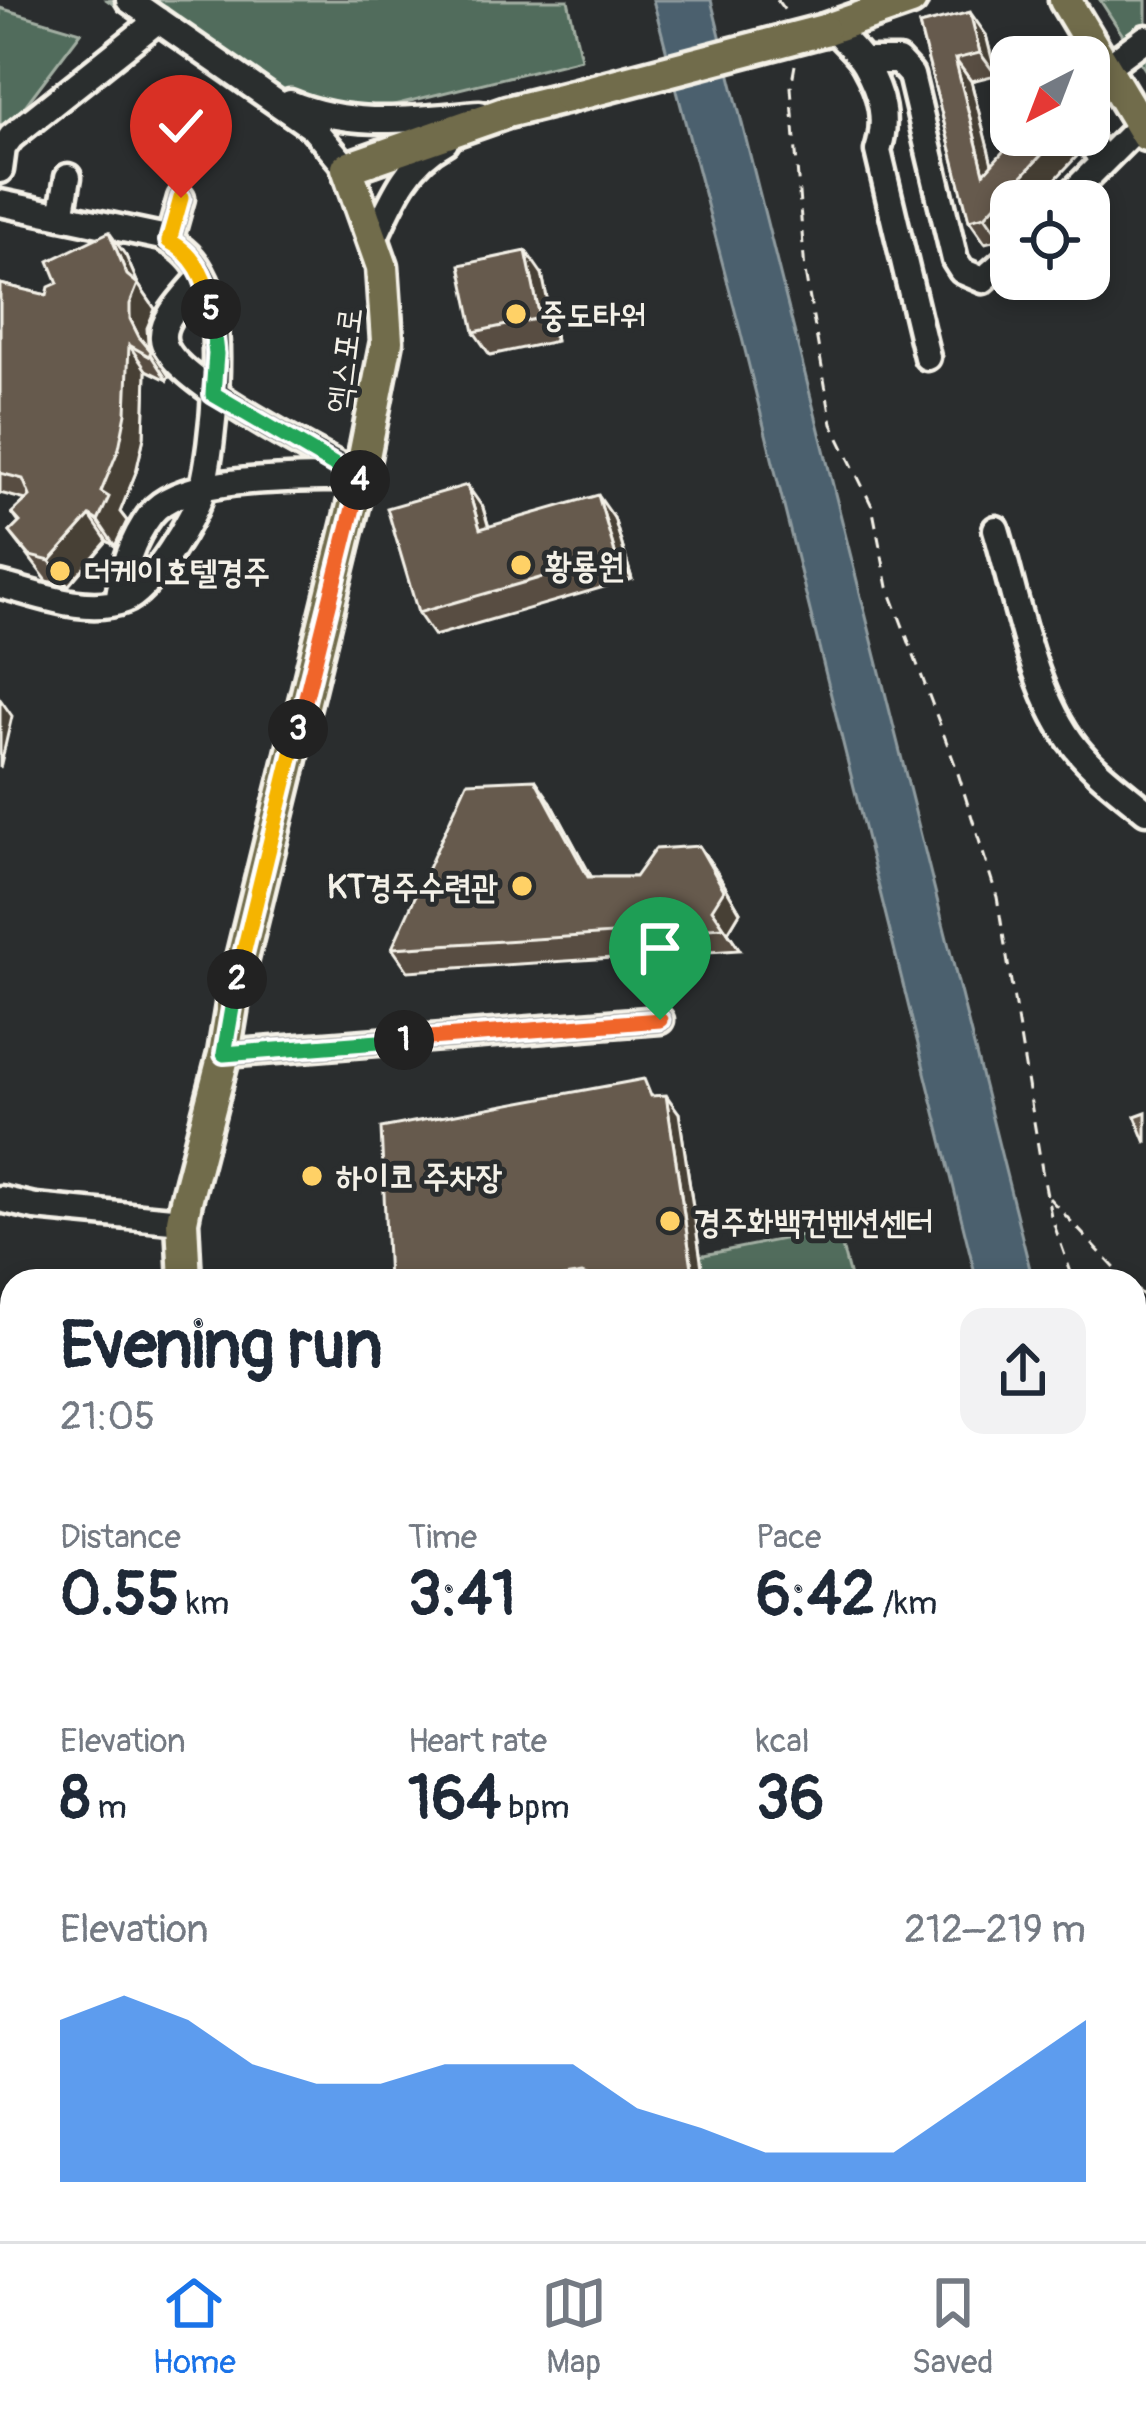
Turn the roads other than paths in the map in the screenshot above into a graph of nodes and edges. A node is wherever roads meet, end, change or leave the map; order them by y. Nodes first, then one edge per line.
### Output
1 (129, 0) edge
2 (911, 0) edge
3 (1065, 0) edge
4 (158, 20) junction
5 (829, 28) junction
6 (1086, 36) edge
7 (1146, 38) edge
8 (864, 61) junction
9 (1110, 64) edge
10 (1110, 76) edge
11 (265, 92) junction
12 (507, 112) junction
13 (1143, 130) edge
14 (1099, 156) edge
15 (1103, 162) junction
16 (347, 168) junction
17 (0, 170) edge
18 (68, 177) dead end
19 (1085, 180) edge
20 (181, 198) dead end
21 (0, 202) edge
22 (62, 216) junction
23 (374, 239) junction
24 (169, 241) junction
25 (990, 274) edge
26 (202, 276) junction
27 (927, 357) dead end
28 (213, 394) junction
29 (361, 477) junction
30 (203, 484) junction
31 (996, 529) dead end
32 (0, 585) edge
33 (1146, 811) edge
34 (660, 1020) dead end
35 (224, 1054) junction
36 (0, 1199) edge
37 (182, 1221) junction
38 (184, 1269) edge

1 - 4 street
2 - 5 main road
3 - 6 main road
4 - 11 street
4 - 17 street
5 - 8 street
5 - 12 main road, bridge
7 - 9 street
8 - 25 street
8 - 27 street
10 - 13 main road
11 - 12 street
11 - 16 street
12 - 16 main road
12 - 23 street
13 - 15 street
14 - 15 street
15 - 19 street
16 - 23 main road, 엑스포로
18 - 22 street
20 - 24 street
21 - 22 street
22 - 24 street
23 - 29 main road, 엑스포로
24 - 26 street
26 - 28 street
26 - 28 street
28 - 29 street
28 - 30 street
29 - 30 street
29 - 35 main road, 엑스포로
30 - 32 street
31 - 33 street
34 - 35 street
35 - 37 main road, 엑스포로
36 - 37 street
37 - 38 main road, 엑스포로

